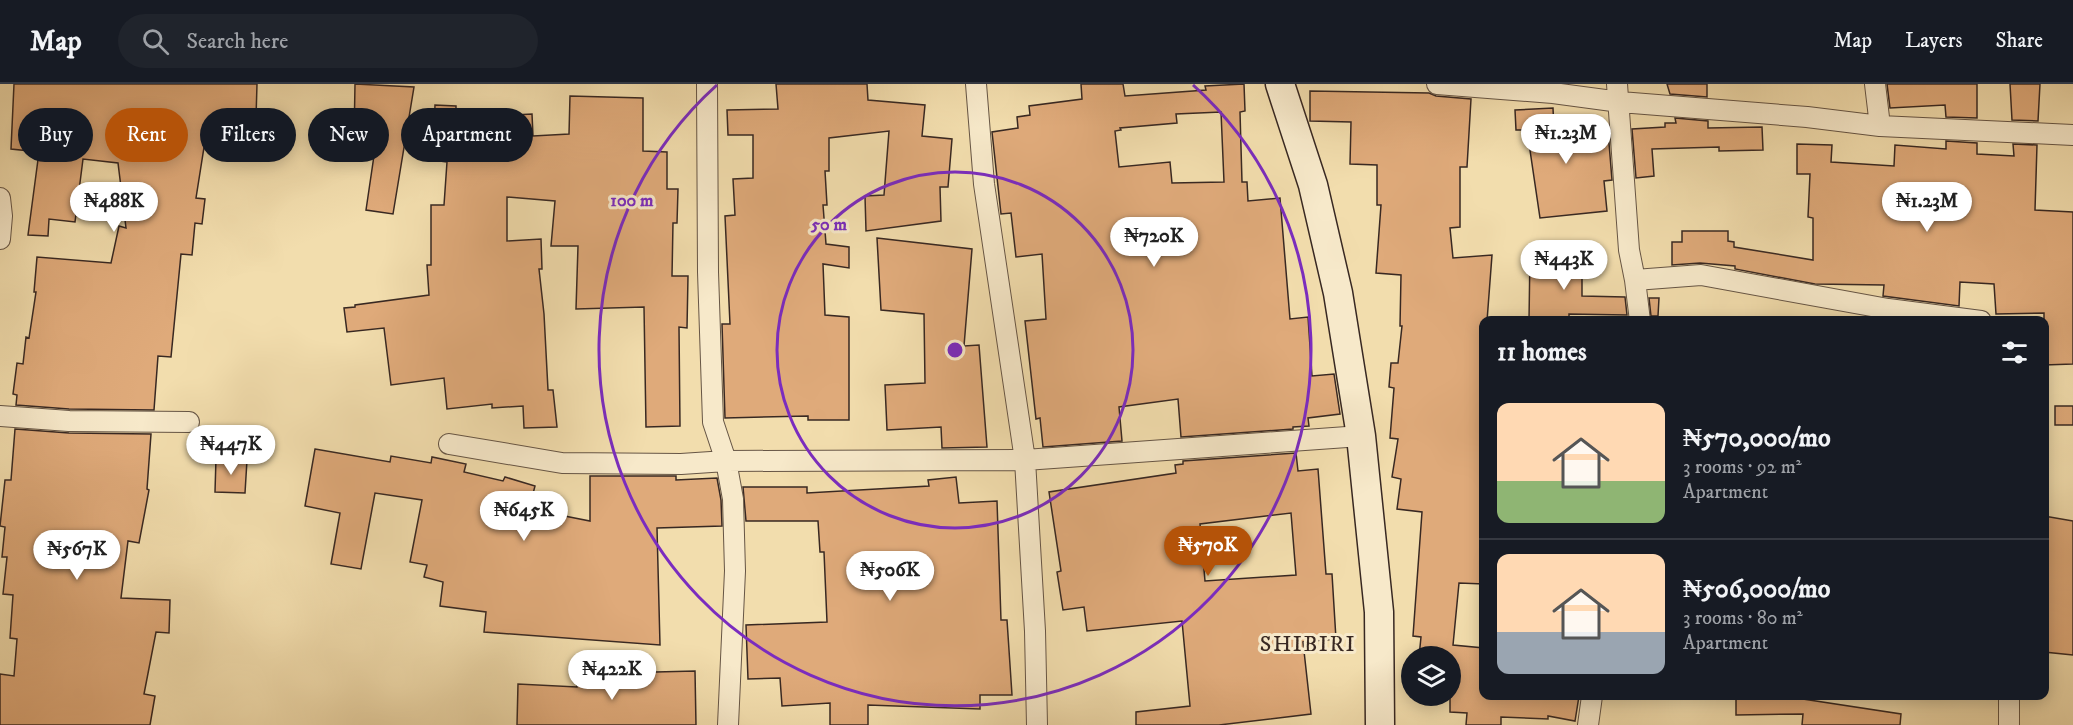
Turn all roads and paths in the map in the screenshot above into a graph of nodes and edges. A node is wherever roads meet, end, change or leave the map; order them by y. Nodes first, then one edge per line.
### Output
1 (707, 84) edge
2 (976, 84) edge
3 (1280, 84) edge
4 (1437, 84) edge
5 (1875, 84) edge
6 (1618, 93) edge
7 (1880, 126) junction
8 (2073, 135) edge
9 (0, 198) edge
10 (0, 239) edge
11 (1635, 280) junction
12 (1640, 316) edge
13 (1942, 316) edge
14 (0, 416) edge
15 (189, 422) dead end
16 (1361, 436) junction
17 (449, 444) dead end
18 (1025, 460) junction
19 (726, 461) junction
20 (1591, 700) edge
21 (2009, 700) edge
22 (728, 725) edge
23 (1037, 725) edge
24 (1380, 725) edge
25 (1588, 725) edge
26 (2009, 725) edge

1 - 19 street
2 - 18 street
3 - 16 main road
4 - 6 street
5 - 7 street
6 - 7 street
6 - 11 street
7 - 8 street
9 - 10 street
11 - 12 street
11 - 13 street
14 - 15 street
16 - 18 street
16 - 24 main road
17 - 19 street
18 - 19 street
18 - 23 street
19 - 22 street
20 - 25 street
21 - 26 street

